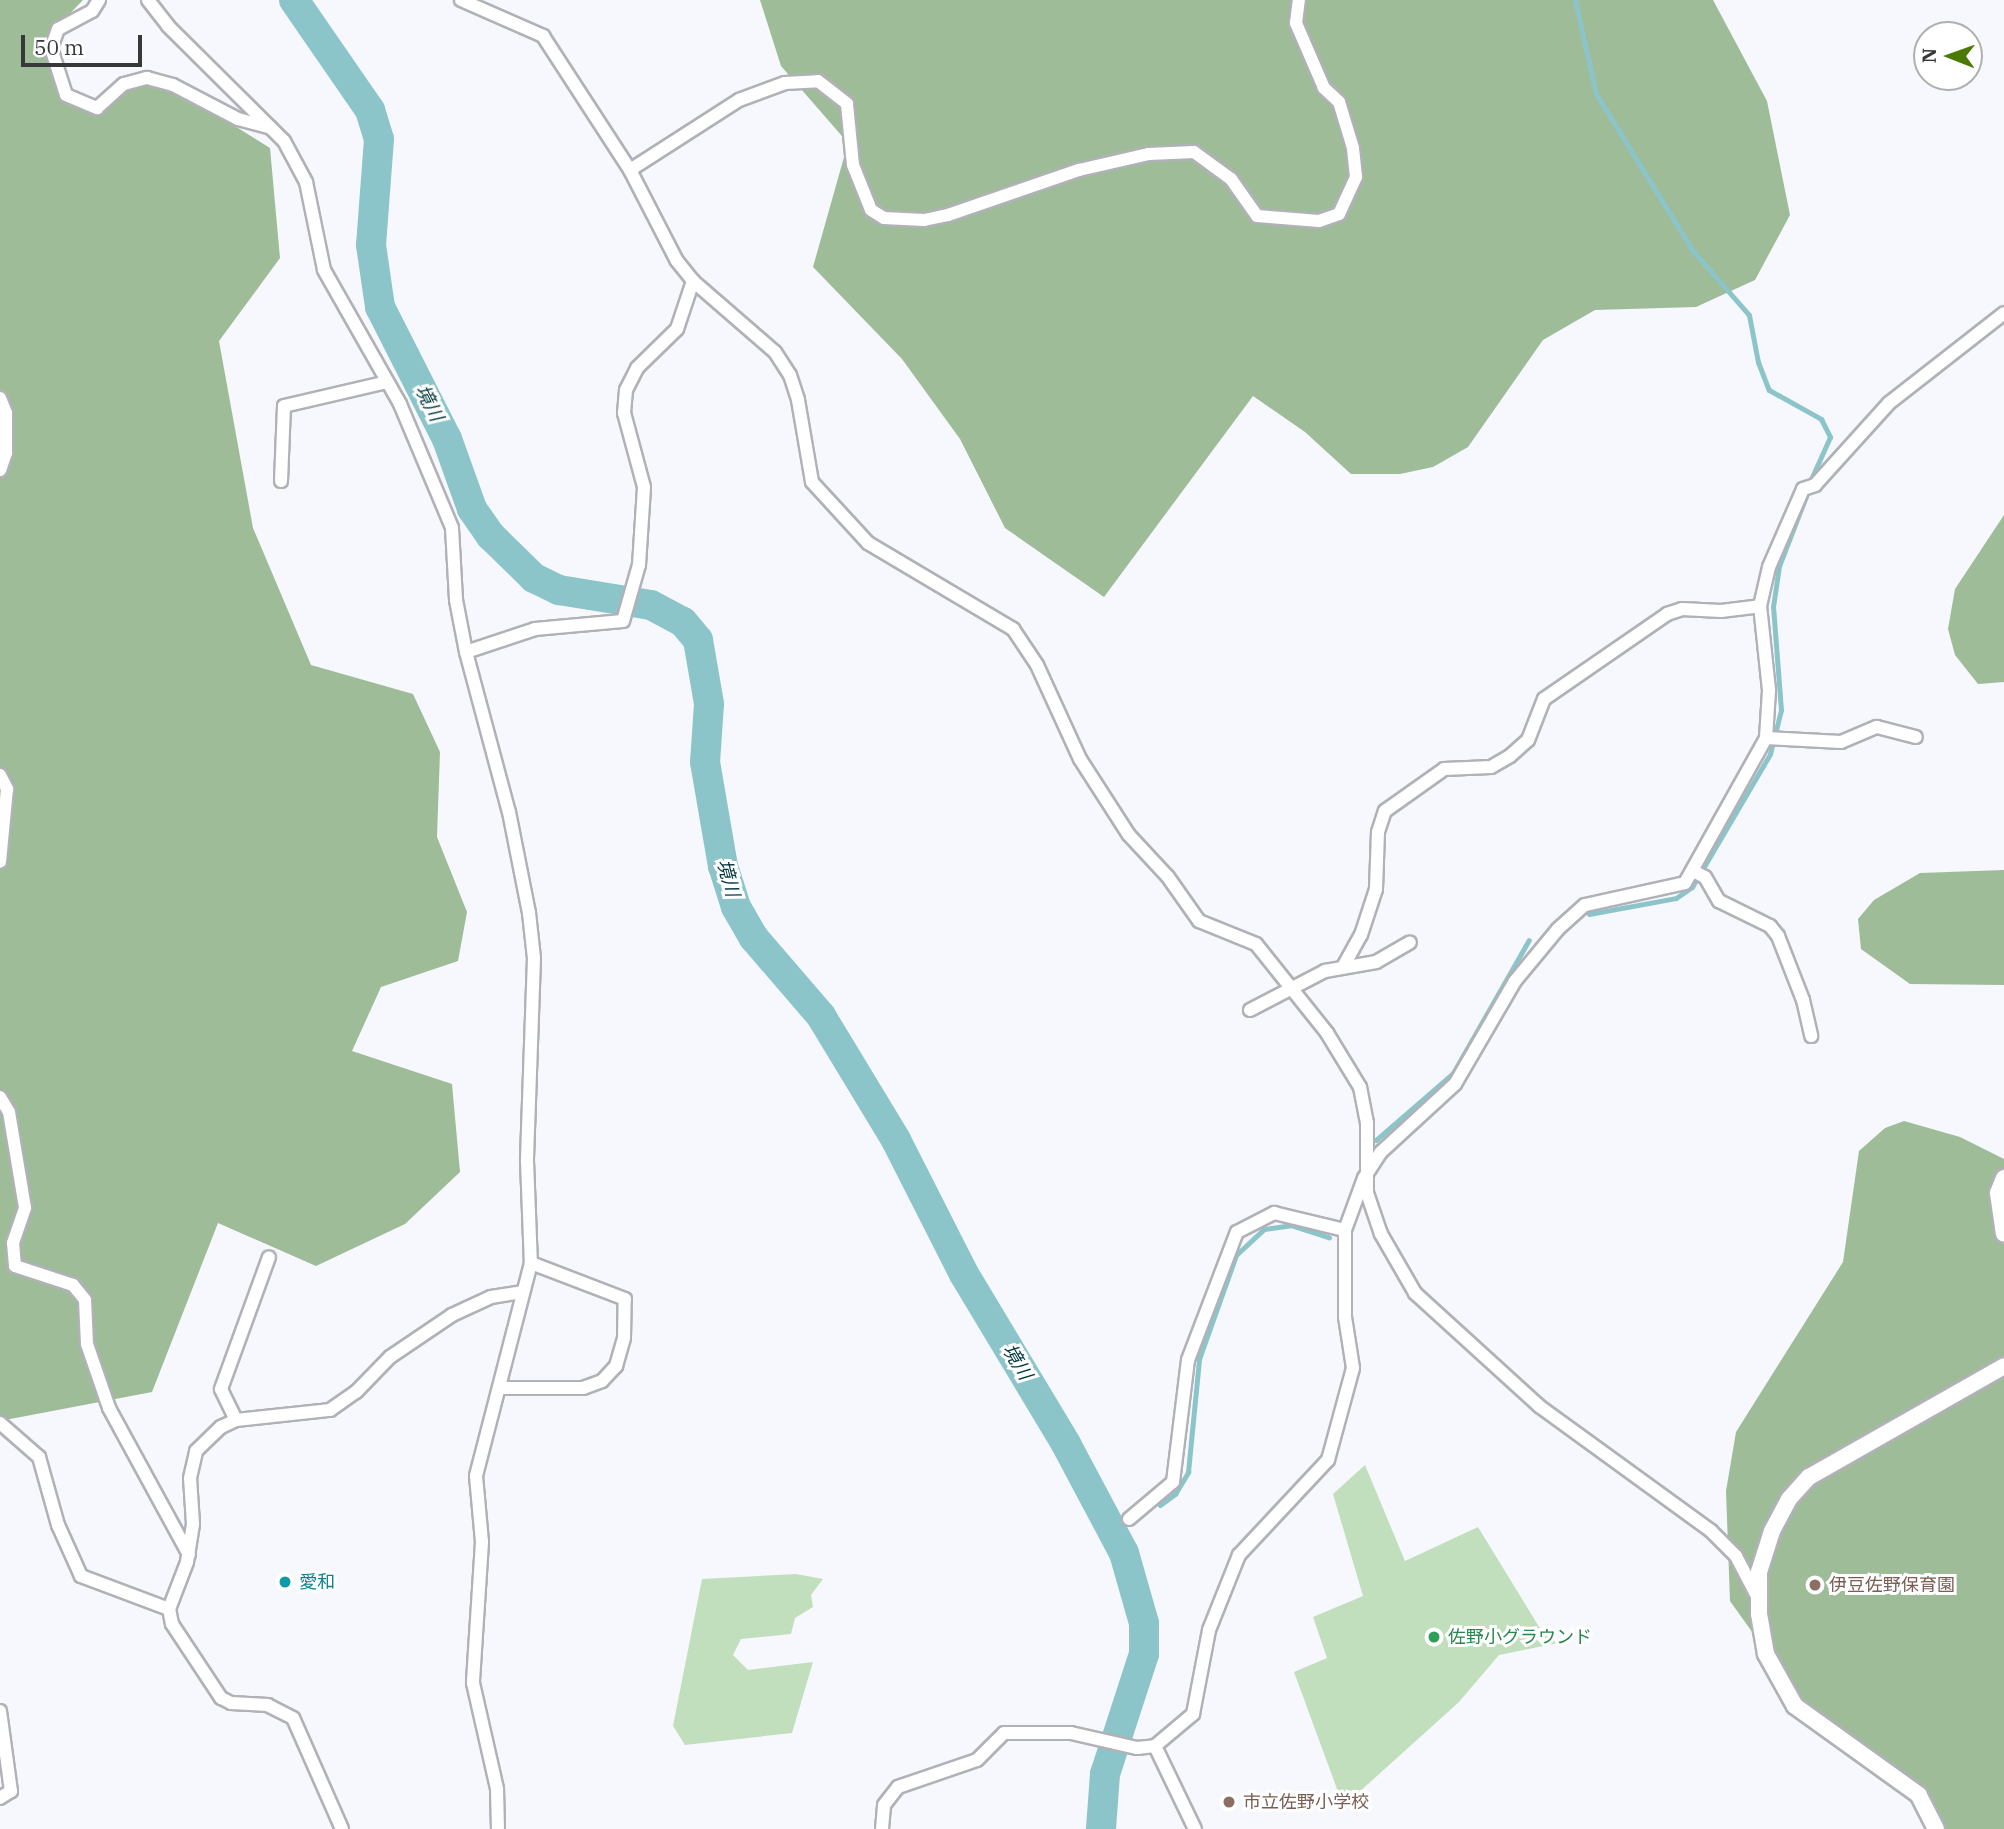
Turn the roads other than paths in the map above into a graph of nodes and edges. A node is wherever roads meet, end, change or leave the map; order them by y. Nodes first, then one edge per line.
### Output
1 (99, 0) edge
2 (148, 0) edge
3 (461, 0) edge
4 (1299, 0) edge
5 (271, 128) junction
6 (630, 170) junction
7 (693, 281) junction
8 (2004, 313) edge
9 (387, 382) junction
10 (0, 398) edge
11 (0, 470) edge
12 (281, 481) dead end
13 (1760, 606) junction
14 (466, 652) junction
15 (1916, 737) dead end
16 (1772, 738) junction
17 (0, 775) edge
18 (0, 862) edge
19 (1698, 873) junction
20 (1410, 942) dead end
21 (1343, 967) junction
22 (1291, 991) junction
23 (1250, 1010) dead end
24 (1811, 1037) dead end
25 (0, 1097) edge
26 (1364, 1178) junction
27 (2004, 1178) edge
28 (1345, 1230) junction
29 (2004, 1234) edge
30 (269, 1257) dead end
31 (531, 1263) junction
32 (522, 1292) junction
33 (2004, 1366) edge
34 (499, 1388) junction
35 (236, 1420) junction
36 (0, 1423) edge
37 (1129, 1519) dead end
38 (189, 1556) junction
39 (1759, 1600) junction
40 (169, 1609) junction
41 (0, 1711) edge
42 (1155, 1746) junction
43 (0, 1798) edge
44 (342, 1829) edge
45 (498, 1829) edge
46 (882, 1829) edge
47 (1195, 1829) edge
48 (1936, 1829) edge

1 - 5 street
2 - 5 street
3 - 6 street
4 - 6 street
5 - 9 street
6 - 7 street
7 - 14 street
7 - 22 street
8 - 13 street
9 - 12 street
9 - 14 street
10 - 11 street
13 - 16 street
13 - 21 street
14 - 31 street
15 - 16 street
16 - 19 street
17 - 18 street
19 - 24 street
19 - 26 street
20 - 21 street
21 - 22 street
22 - 23 street
22 - 26 street
25 - 38 street
26 - 28 street
26 - 39 street
27 - 29 street
28 - 37 street
28 - 42 street
30 - 35 street
31 - 32 street
31 - 34 street
32 - 34 street
32 - 35 street
33 - 39 street
34 - 45 street
35 - 38 street
36 - 40 street
38 - 40 street
39 - 48 street
40 - 44 street
41 - 43 street
42 - 46 street
42 - 47 street

